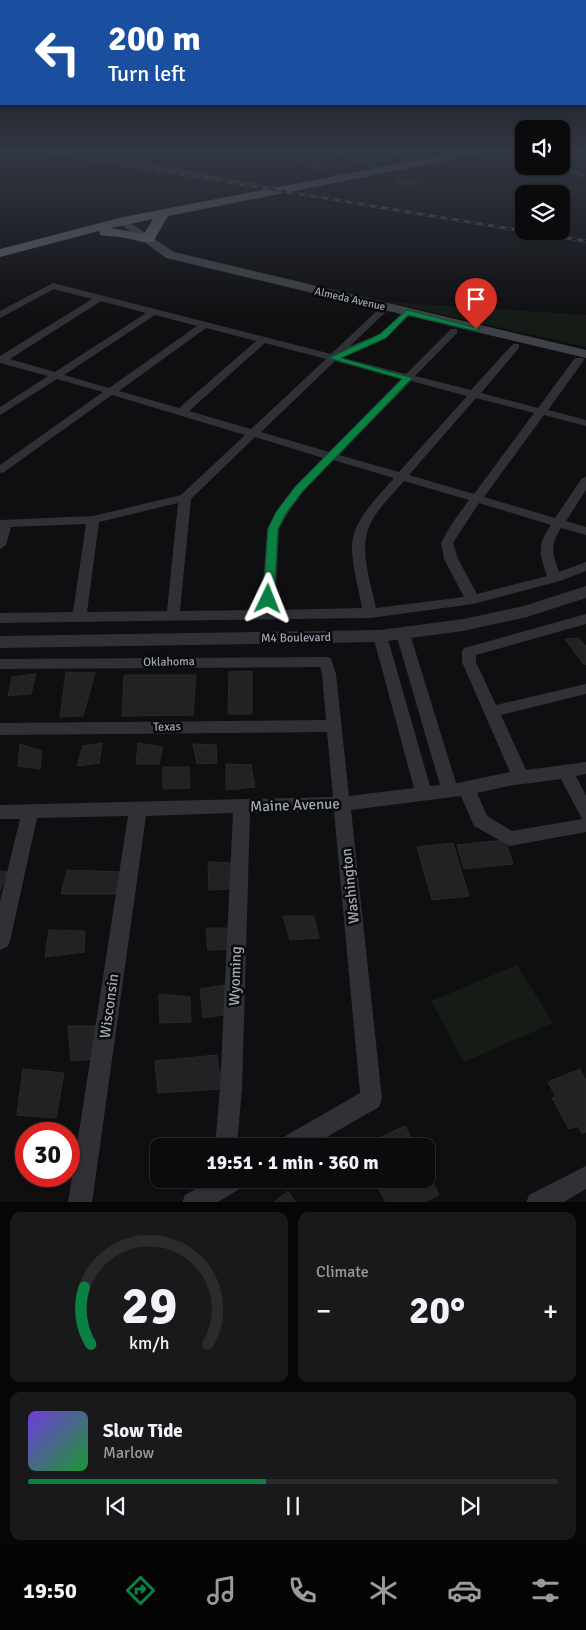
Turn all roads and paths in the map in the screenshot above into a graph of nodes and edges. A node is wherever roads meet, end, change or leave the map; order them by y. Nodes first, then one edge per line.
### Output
1 (193, 208) edge
2 (163, 214) junction
3 (124, 221) junction
4 (85, 230) junction
5 (148, 239) junction
6 (0, 252) edge
7 (100, 298) junction
8 (385, 308) junction
9 (153, 312) junction
10 (407, 313) junction
11 (0, 315) edge
12 (205, 325) junction
13 (454, 331) dead end
14 (263, 340) junction
15 (516, 346) dead end
16 (582, 357) edge
17 (333, 358) junction
18 (1, 360) edge
19 (55, 376) junction
20 (408, 378) junction
21 (111, 392) junction
22 (473, 394) junction
23 (3, 408) edge
24 (181, 412) junction
25 (541, 412) junction
26 (586, 424) edge
27 (254, 434) junction
28 (331, 456) junction
29 (0, 470) edge
30 (402, 477) junction
31 (586, 481) edge
32 (185, 498) junction
33 (477, 499) junction
34 (93, 520) junction
35 (558, 522) junction
36 (3, 524) edge
37 (586, 531) edge
38 (0, 546) edge
39 (586, 566) edge
40 (555, 578) junction
41 (586, 592) edge
42 (473, 600) junction
43 (370, 613) junction
44 (268, 615) junction
45 (173, 616) junction
46 (0, 618) edge
47 (79, 618) junction
48 (586, 619) edge
49 (403, 634) junction
50 (380, 636) junction
51 (0, 642) edge
52 (0, 664) edge
53 (329, 674) joint
54 (586, 689) edge
55 (493, 711) junction
56 (334, 726) junction
57 (0, 729) edge
58 (586, 768) edge
59 (566, 772) junction
60 (521, 778) junction
61 (458, 790) junction
62 (424, 794) junction
63 (342, 804) junction
64 (242, 806) junction
65 (138, 809) junction
66 (30, 811) junction
67 (0, 812) edge
68 (586, 814) edge
69 (586, 825) edge
70 (0, 941) edge
71 (227, 1138) edge
72 (304, 1138) edge
73 (586, 1177) edge
74 (216, 1188) edge
75 (551, 1199) edge
76 (80, 1202) edge
77 (193, 1202) edge

1 - 2 highway
2 - 3 highway
2 - 5 highway
3 - 4 highway
3 - 5 main road, Almeda Avenue
4 - 5 highway
4 - 6 highway
5 - 8 main road, Almeda Avenue
7 - 9 street
7 - 11 street
7 - 18 street
8 - 10 main road, Almeda Avenue
8 - 17 street
9 - 12 street
9 - 19 street
10 - 16 main road, Almeda Avenue
10 - 17 street
12 - 14 street
12 - 21 street
13 - 20 street
14 - 17 street
14 - 24 street
15 - 22 street
16 - 25 street
17 - 20 street
17 - 27 street
18 - 19 street
19 - 21 street
19 - 23 street
20 - 22 street
20 - 28 street
21 - 24 street
21 - 29 street
22 - 25 street
22 - 30 street
24 - 27 street
25 - 26 street
25 - 33 street
27 - 28 street
27 - 32 street
28 - 30 street
28 - 44 street
30 - 33 street
30 - 43 street
31 - 35 street
32 - 34 street
32 - 45 street
33 - 35 street
33 - 42 street
34 - 36 street
34 - 47 street
35 - 37 street
35 - 40 street
36 - 38 street
39 - 40 street
40 - 42 street
41 - 49 street, M4 Boulevard
42 - 43 street
43 - 44 street
44 - 45 street
45 - 47 street
46 - 47 street
48 - 55 street
49 - 50 street, M4 Boulevard
49 - 61 street
50 - 51 street, M4 Boulevard
50 - 62 street
52 - 53 street, Oklahoma
53 - 56 street, Washington
54 - 55 street
55 - 60 street
56 - 57 street, Texas
56 - 63 street, Washington
58 - 59 street, Maine Avenue
59 - 60 street, Maine Avenue
59 - 68 street
60 - 61 street, Maine Avenue
61 - 62 street, Maine Avenue
61 - 69 street
62 - 63 street, Maine Avenue
63 - 64 street, Maine Avenue
63 - 72 street, Washington
64 - 65 street, Maine Avenue
64 - 71 street, Wyoming
65 - 66 street, Maine Avenue
65 - 76 street, Wisconsin
66 - 67 street, Maine Avenue
66 - 70 street
73 - 75 street
74 - 77 street

